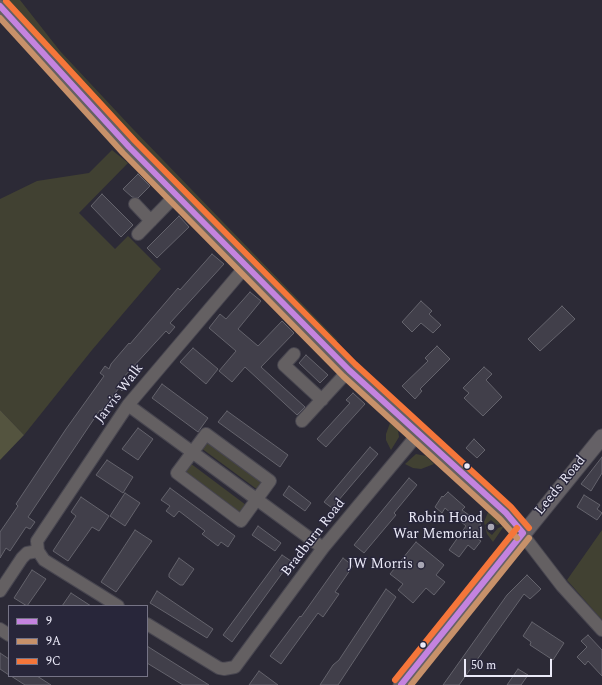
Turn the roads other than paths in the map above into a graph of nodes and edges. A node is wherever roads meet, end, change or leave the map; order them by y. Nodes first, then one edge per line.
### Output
1 (0, 6) edge
2 (176, 196) junction
3 (135, 204) dead end
4 (151, 221) junction
5 (138, 234) dead end
6 (246, 266) junction
7 (294, 354) dead end
8 (349, 370) junction
9 (322, 400) junction
10 (128, 405) junction
11 (302, 421) dead end
12 (418, 434) junction
13 (602, 436) edge
14 (192, 453) junction
15 (256, 500) junction
16 (523, 533) junction
17 (323, 548) junction
18 (38, 551) junction
19 (0, 591) edge
20 (100, 601) edge
21 (114, 605) edge
22 (148, 625) edge
23 (602, 630) edge
24 (400, 685) edge

1 - 2 street
2 - 4 street
2 - 6 street
3 - 4 street
4 - 5 street
6 - 8 street
6 - 10 street, Jarvis Walk
7 - 9 street
8 - 9 street
8 - 12 street
9 - 11 street
10 - 14 street
10 - 18 street, Jarvis Walk
12 - 16 street
12 - 17 street, Bradburn Road
13 - 16 main road, Leeds Road
14 - 15 street
14 - 15 street
14 - 15 street
15 - 17 street
16 - 23 street
16 - 24 main road, Leeds Road
17 - 22 street, Bradburn Road
18 - 19 street
18 - 20 street
20 - 21 street

